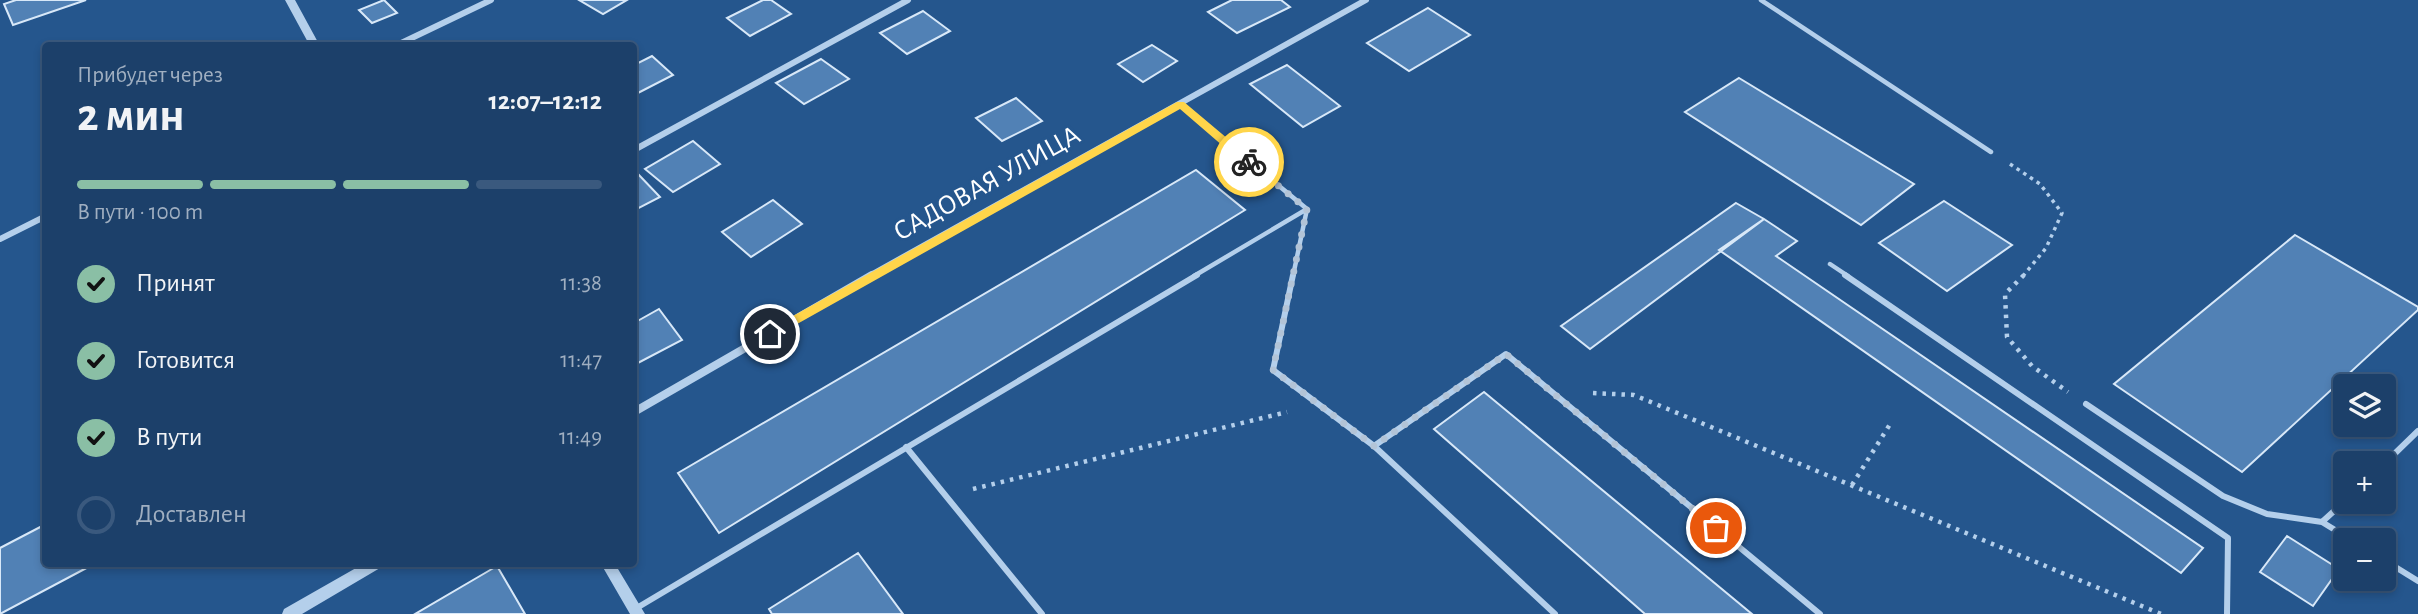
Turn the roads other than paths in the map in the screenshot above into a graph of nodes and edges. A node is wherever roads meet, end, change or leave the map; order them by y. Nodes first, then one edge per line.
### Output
1 (290, 0) edge
2 (491, 0) edge
3 (908, 0) edge
4 (1366, 0) edge
5 (1761, 0) edge
6 (313, 42) edge
7 (402, 42) edge
8 (1181, 104) junction
9 (637, 148) edge
10 (1991, 152) road end
11 (1307, 209) junction
12 (42, 218) edge
13 (0, 239) edge
14 (1830, 264) dead end
15 (2086, 404) road end
16 (637, 410) edge
17 (2418, 431) edge
18 (1374, 446) junction
19 (906, 447) junction
20 (2396, 452) edge
21 (2333, 512) edge
22 (2322, 522) junction
23 (2333, 529) edge
24 (370, 567) edge
25 (610, 567) edge
26 (2396, 567) edge
27 (2418, 581) edge
28 (637, 611) edge
29 (289, 614) edge
30 (1042, 614) edge
31 (1555, 614) edge
32 (1820, 614) edge
33 (2227, 614) edge

1 - 6 street
2 - 7 street
3 - 9 street
4 - 8 street, САДОВАЯ УЛИЦА
5 - 10 lane
8 - 11 lane
8 - 16 street, САДОВАЯ УЛИЦА
11 - 18 lane
11 - 19 lane
12 - 13 street
14 - 33 lane
15 - 22 lane
17 - 20 lane
18 - 31 lane
18 - 32 lane
19 - 28 lane
19 - 30 lane
21 - 22 lane
22 - 23 lane
24 - 29 street
25 - 28 street
26 - 27 lane

